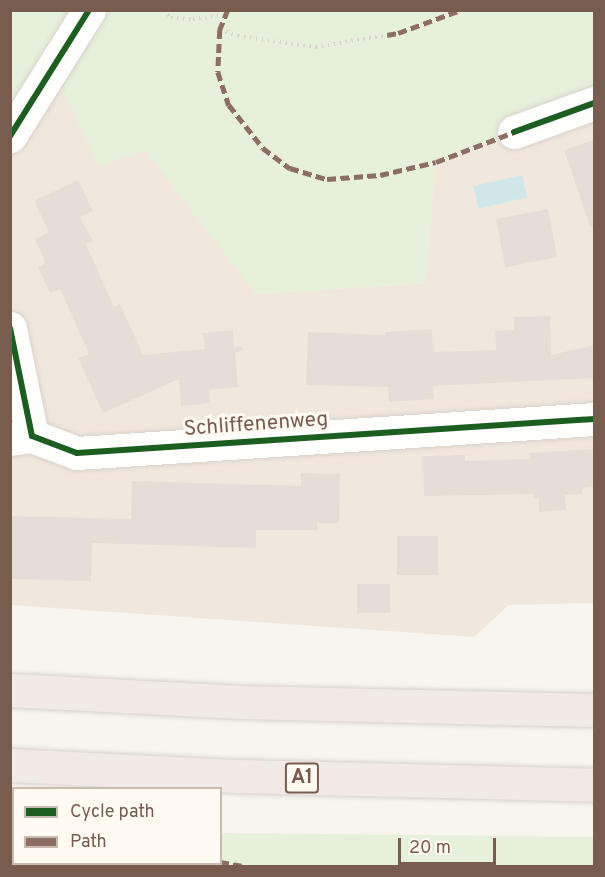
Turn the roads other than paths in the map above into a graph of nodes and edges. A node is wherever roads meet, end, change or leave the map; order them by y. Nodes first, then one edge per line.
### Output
1 (89, 10) edge
2 (594, 103) edge
3 (514, 132) dead end
4 (10, 136) edge
5 (10, 328) edge
6 (594, 418) edge
7 (21, 437) edge
8 (10, 690) edge
9 (594, 710) edge
10 (10, 765) edge
11 (594, 785) edge

1 - 4 street
2 - 3 street
5 - 7 street, Schliffenenweg
6 - 7 street, Schliffenenweg
8 - 9 highway
10 - 11 highway, A1

